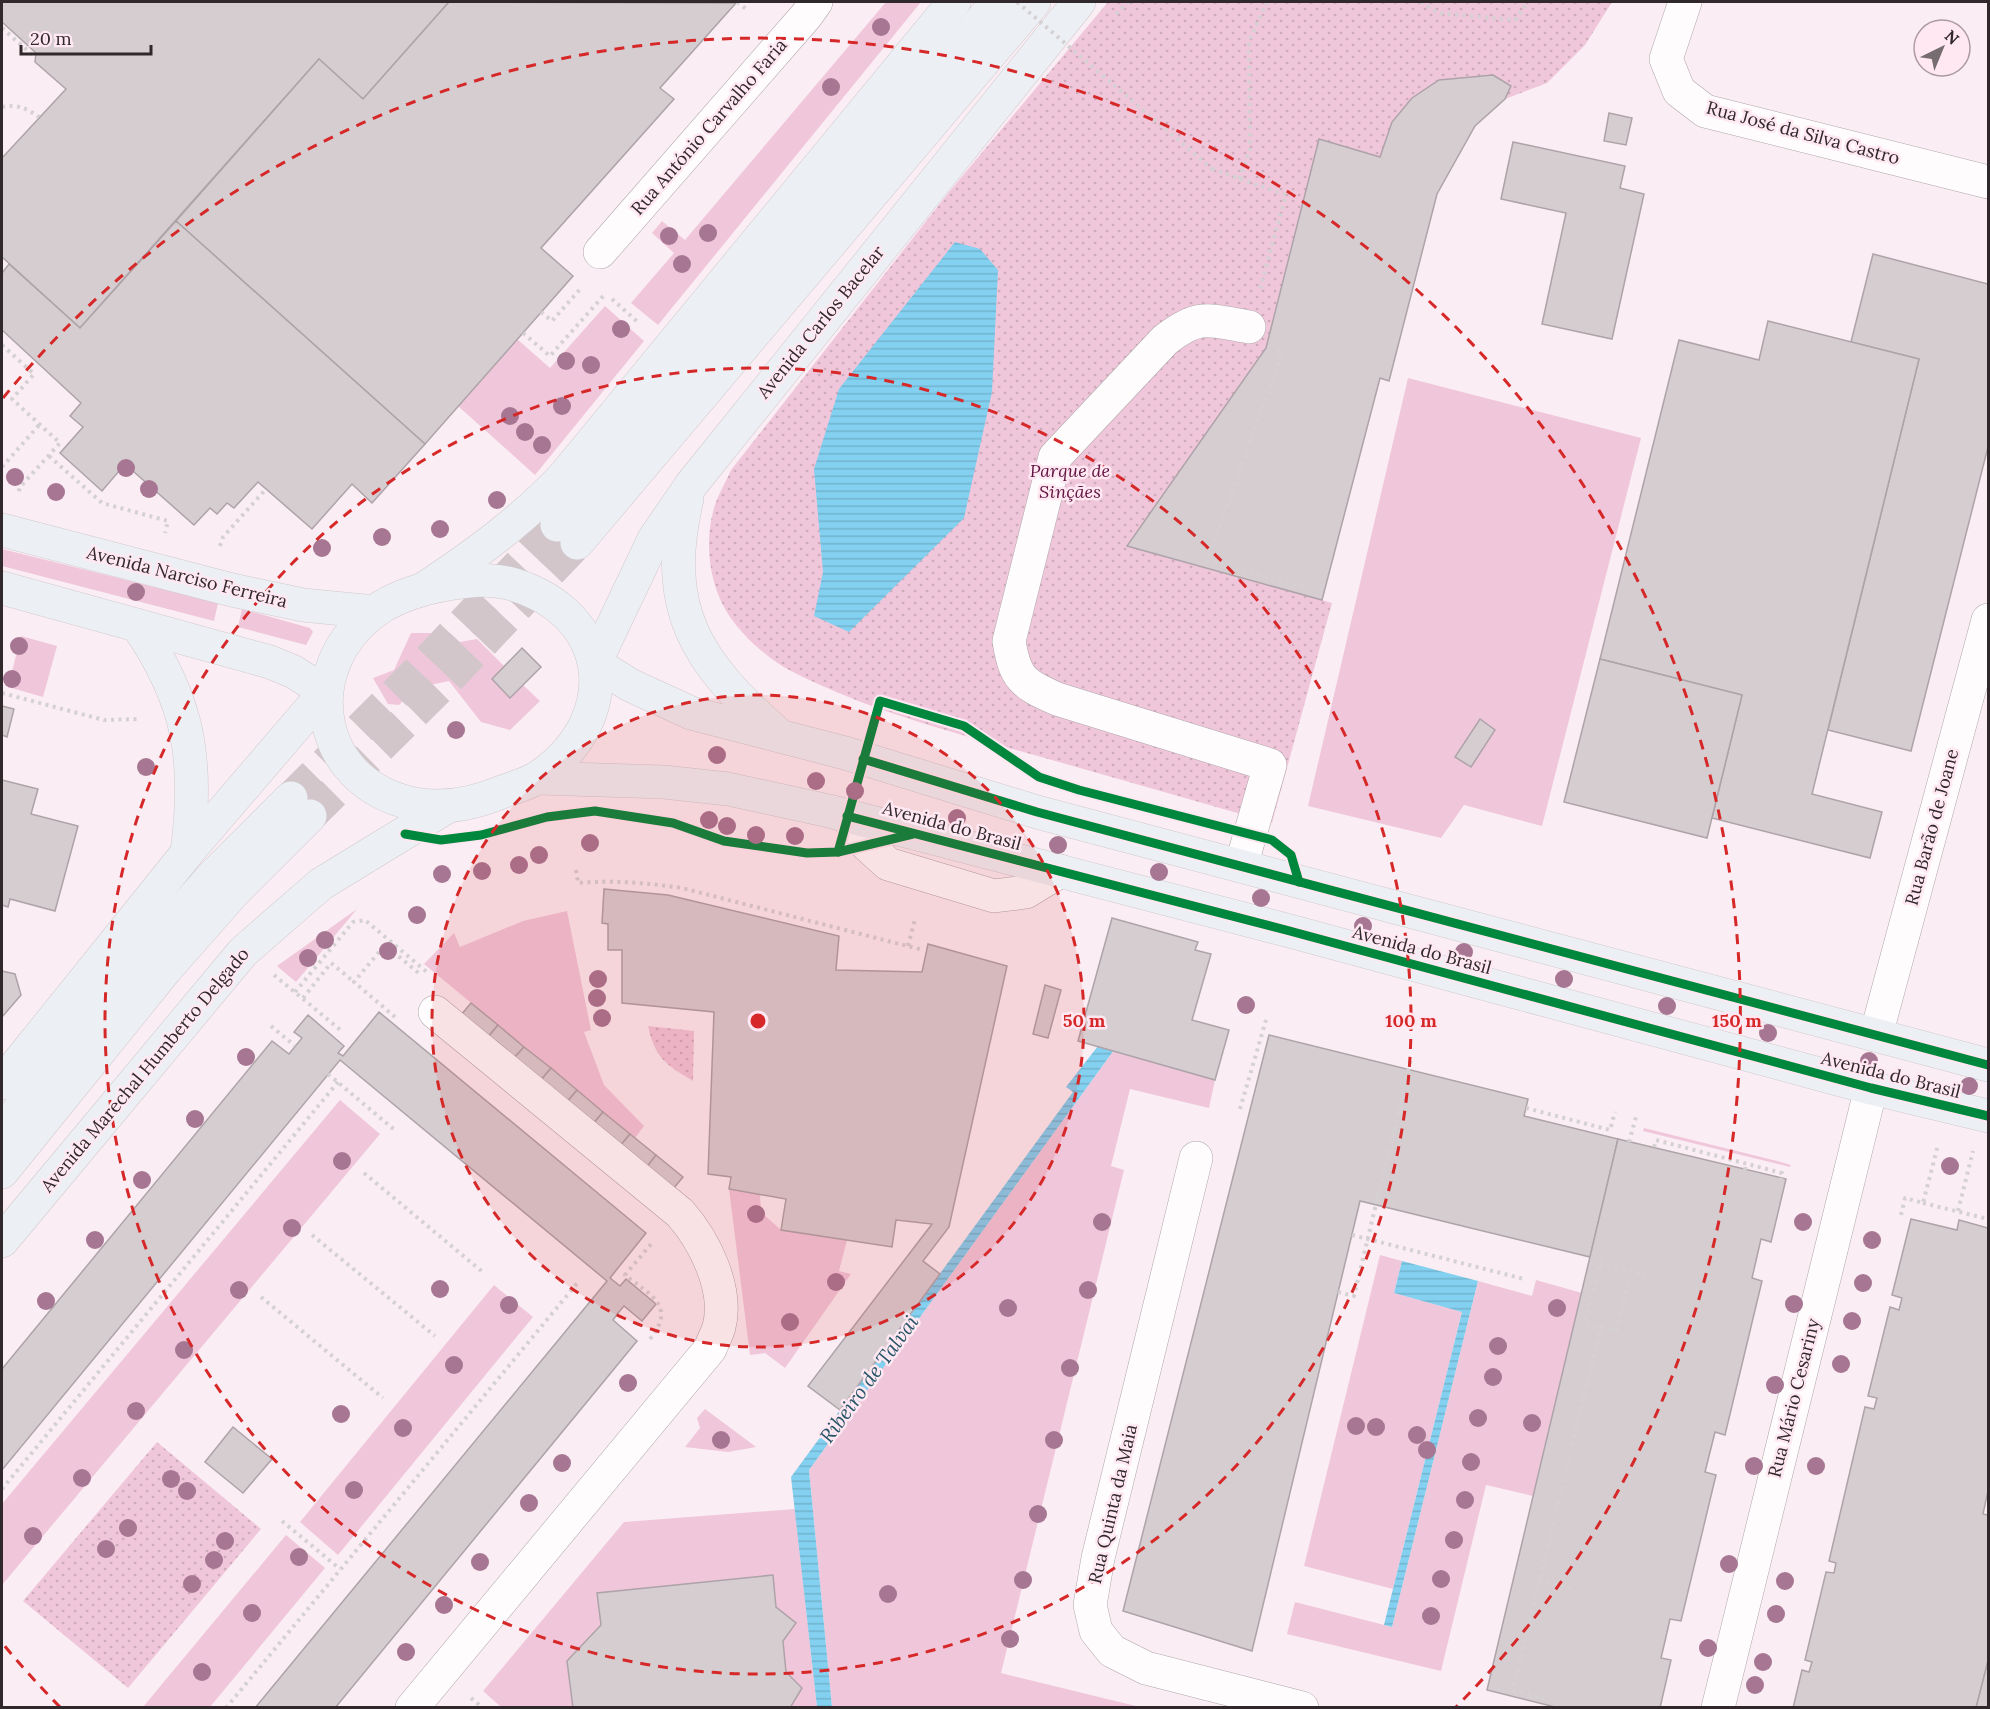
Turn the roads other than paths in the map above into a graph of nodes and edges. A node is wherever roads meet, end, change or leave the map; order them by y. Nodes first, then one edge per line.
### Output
1 (816, 2) edge
2 (954, 2) edge
3 (997, 2) edge
4 (1034, 2) edge
5 (1079, 2) edge
6 (1685, 2) edge
7 (1989, 182) edge
8 (600, 252) dead end
9 (1249, 327) road end
10 (691, 485) junction
11 (2, 530) edge
12 (2, 588) edge
13 (424, 588) junction
14 (374, 612) junction
15 (1989, 620) edge
16 (137, 625) junction
17 (595, 663) junction
18 (326, 692) junction
19 (781, 736) junction
20 (538, 778) junction
21 (447, 807) junction
22 (188, 853) junction
23 (1241, 866) junction
24 (435, 1012) dead end
25 (1876, 1035) junction
26 (1989, 1065) edge
27 (2, 1083) edge
28 (1871, 1088) junction
29 (1989, 1116) edge
30 (2, 1131) edge
31 (1196, 1158) dead end
32 (2, 1172) edge
33 (2, 1241) edge
34 (412, 1707) edge
35 (1302, 1707) edge
36 (1718, 1707) edge

1 - 8 street, Rua António Carvalho Faria
2 - 13 main road
3 - 4 main road
5 - 10 main road, Avenida Carlos Bacelar
6 - 7 street, Rua José da Silva Castro
9 - 23 street
10 - 17 main road, Avenida Carlos Bacelar
10 - 19 main road
11 - 14 main road, Avenida Narciso Ferreira
12 - 16 main road
13 - 14 main road
13 - 17 main road
14 - 18 main road
15 - 25 street, Rua Barão de Joane
16 - 18 main road
16 - 22 main road
17 - 19 main road, Avenida do Brasil
17 - 20 main road
18 - 21 main road
18 - 22 main road
19 - 23 main road, Avenida do Brasil
20 - 21 main road
20 - 28 main road, Avenida do Brasil
21 - 33 main road, Avenida Marechal Humberto Delgado
22 - 27 main road
23 - 25 main road, Avenida do Brasil
24 - 34 street
25 - 26 main road, Avenida do Brasil
28 - 29 main road, Avenida do Brasil
28 - 36 street, Rua Mário Cesariny
30 - 32 main road
31 - 35 street, Rua Quinta da Maia

